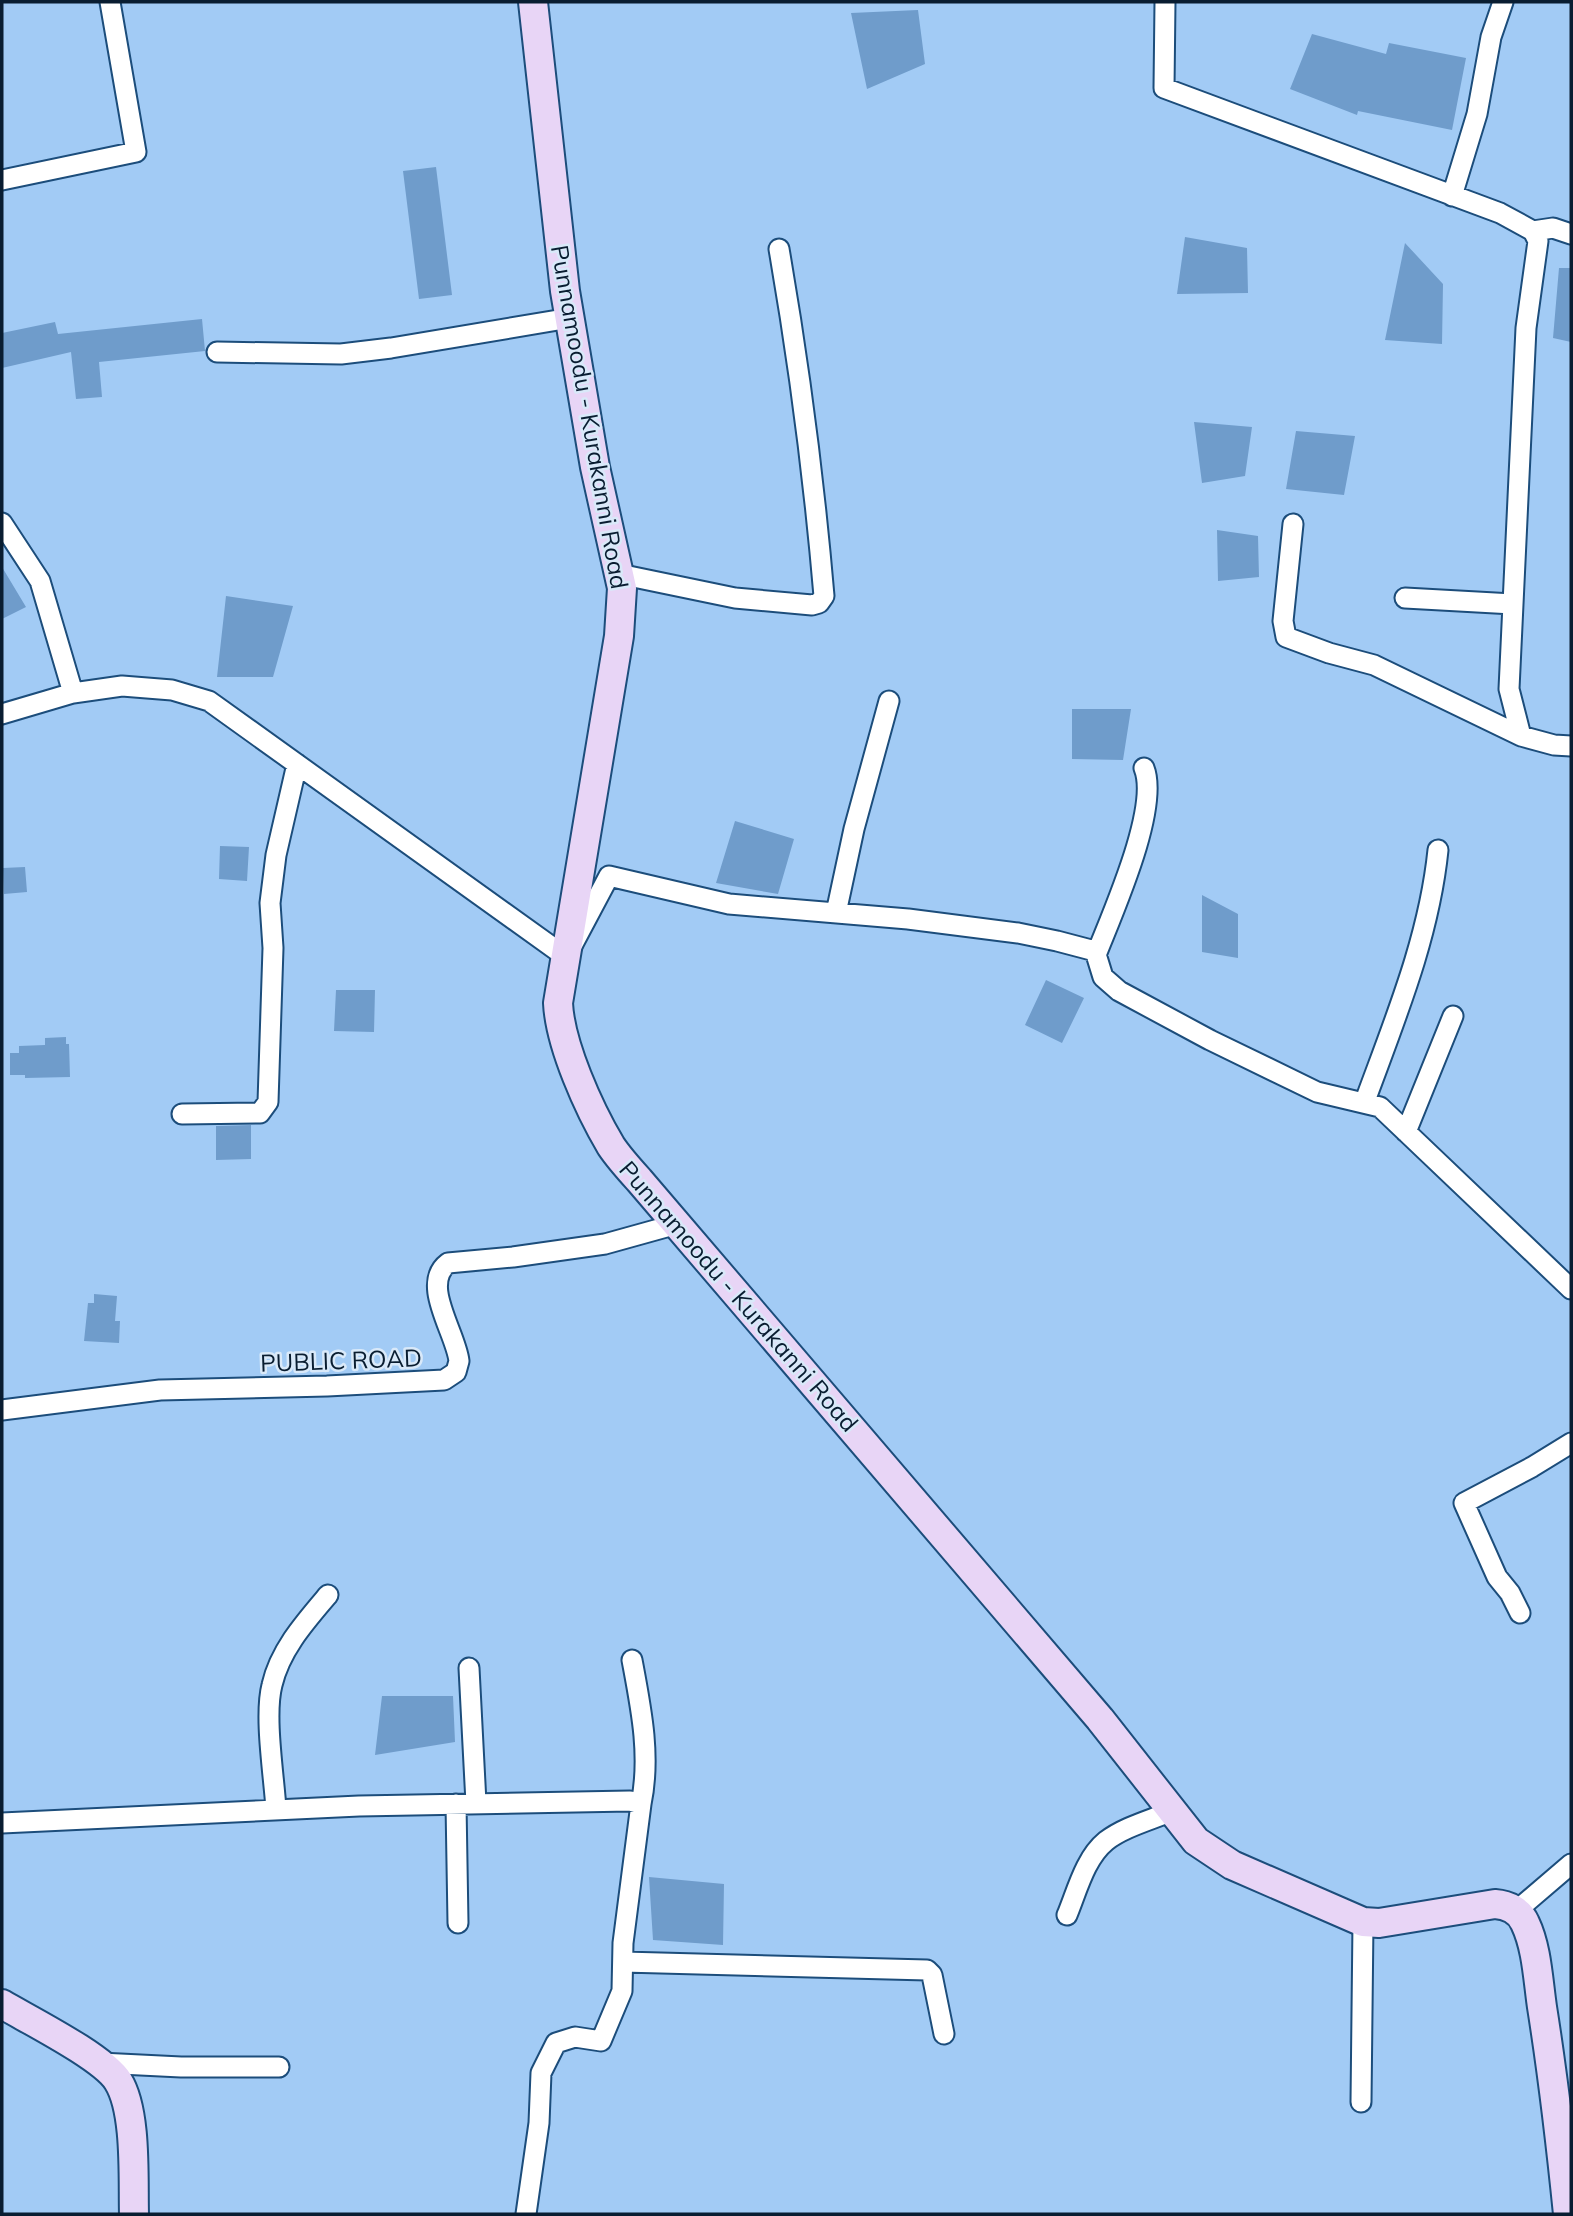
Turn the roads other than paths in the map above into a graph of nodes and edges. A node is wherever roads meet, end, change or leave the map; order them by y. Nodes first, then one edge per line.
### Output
1 (110, 2) edge
2 (533, 2) edge
3 (1165, 2) edge
4 (1503, 2) edge
5 (2, 180) edge
6 (1451, 196) junction
7 (1533, 231) junction
8 (1571, 234) edge
9 (779, 249) dead end
10 (570, 318) junction
11 (217, 352) dead end
12 (2, 523) edge
13 (1293, 524) dead end
14 (619, 574) junction
15 (1405, 598) dead end
16 (1513, 604) junction
17 (73, 693) junction
18 (889, 701) dead end
19 (2, 714) edge
20 (1521, 736) junction
21 (1571, 746) edge
22 (297, 764) junction
23 (1144, 768) dead end
24 (1438, 850) dead end
25 (836, 913) junction
26 (1096, 955) junction
27 (566, 957) junction
28 (1452, 1016) dead end
29 (1365, 1101) junction
30 (182, 1114) dead end
31 (1406, 1132) junction
32 (677, 1224) junction
33 (1571, 1289) edge
34 (2, 1410) edge
35 (1571, 1443) edge
36 (328, 1595) dead end
37 (1520, 1613) dead end
38 (632, 1660) dead end
39 (469, 1668) dead end
40 (466, 1804) junction
41 (642, 1804) junction
42 (276, 1810) junction
43 (1172, 1811) junction
44 (2, 1823) edge
45 (1571, 1864) edge
46 (1516, 1911) junction
47 (1067, 1914) dead end
48 (1363, 1922) junction
49 (458, 1923) dead end
50 (623, 1962) junction
51 (2, 2004) edge
52 (944, 2034) dead end
53 (100, 2063) junction
54 (279, 2067) dead end
55 (1361, 2102) dead end
56 (134, 2214) edge
57 (526, 2214) edge
58 (1568, 2214) edge

1 - 5 street
2 - 10 main road, Punnamoodu - Kurakanni Road
3 - 6 street
4 - 6 street
6 - 7 street
7 - 8 street
7 - 16 street
9 - 14 street
10 - 11 street
10 - 14 main road, Punnamoodu - Kurakanni Road
12 - 17 street
13 - 20 street
14 - 27 main road, Punnamoodu - Kurakanni Road
15 - 16 street
16 - 20 street
17 - 19 street
17 - 22 street
18 - 25 street
20 - 21 street
22 - 27 street
22 - 30 street
23 - 26 street
24 - 29 street
25 - 26 street
25 - 27 street
26 - 29 street
27 - 32 main road, Punnamoodu - Kurakanni Road
28 - 31 street
29 - 31 street
31 - 33 street
32 - 34 street, PUBLIC ROAD
32 - 43 main road, Punnamoodu - Kurakanni Road
35 - 37 street
36 - 42 street
38 - 41 street
39 - 40 street
40 - 41 street
40 - 42 street
40 - 49 street
41 - 50 street
42 - 44 street
43 - 47 street
43 - 48 main road, Punnamoodu - Kurakanni Road
45 - 46 street
46 - 48 main road, Punnamoodu - Kurakanni Road
46 - 58 main road
48 - 55 street
50 - 52 street
50 - 57 street
51 - 53 main road
53 - 54 street
53 - 56 main road

